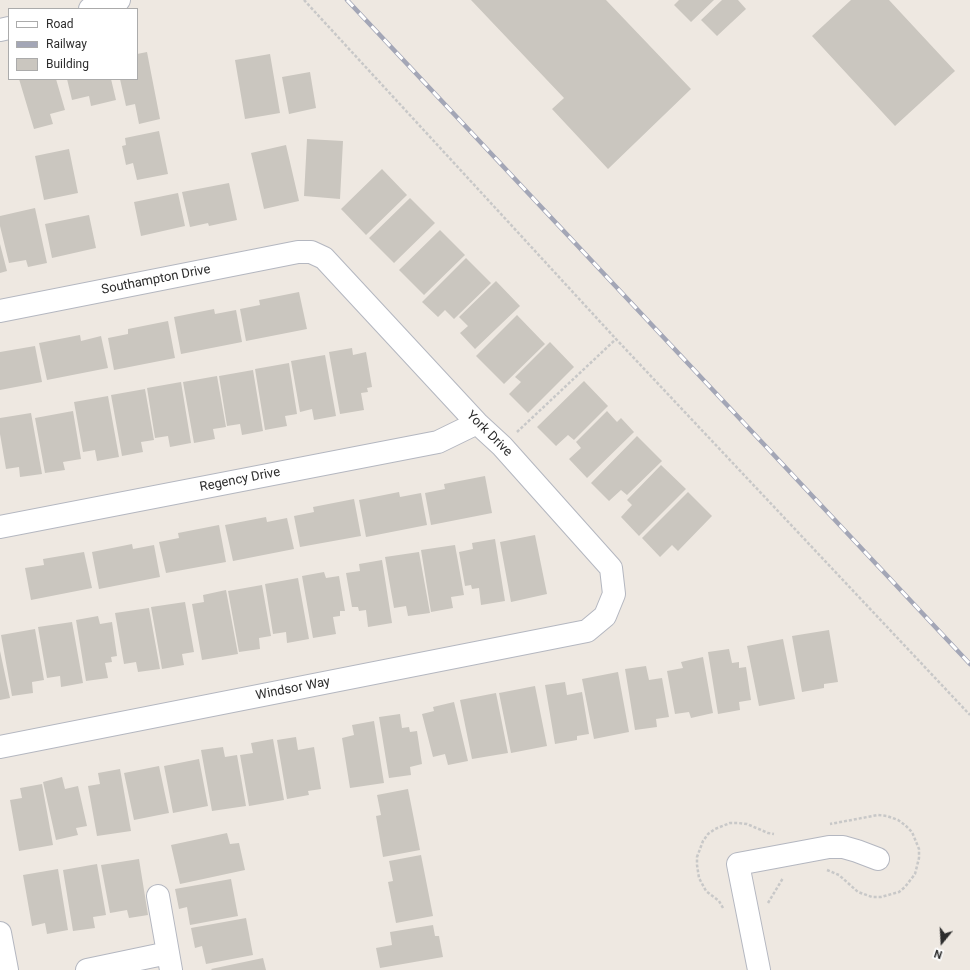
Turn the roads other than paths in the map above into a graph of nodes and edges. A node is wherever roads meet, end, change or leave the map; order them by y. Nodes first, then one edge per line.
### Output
1 (119, 0) edge
2 (94, 8) edge
3 (311, 252) joint
4 (0, 311) edge
5 (477, 423) junction
6 (0, 527) edge
7 (587, 631) joint
8 (0, 747) edge
9 (878, 859) dead end
10 (158, 896) dead end
11 (0, 932) edge
12 (170, 961) edge
13 (7, 970) edge
14 (87, 970) edge
15 (759, 970) edge

1 - 2 street
3 - 4 street, Southampton Drive
3 - 5 street, York Drive
5 - 6 street, Regency Drive
5 - 7 street, York Drive
7 - 8 street, Windsor Way
9 - 15 street
10 - 12 street
11 - 13 street
12 - 14 street

